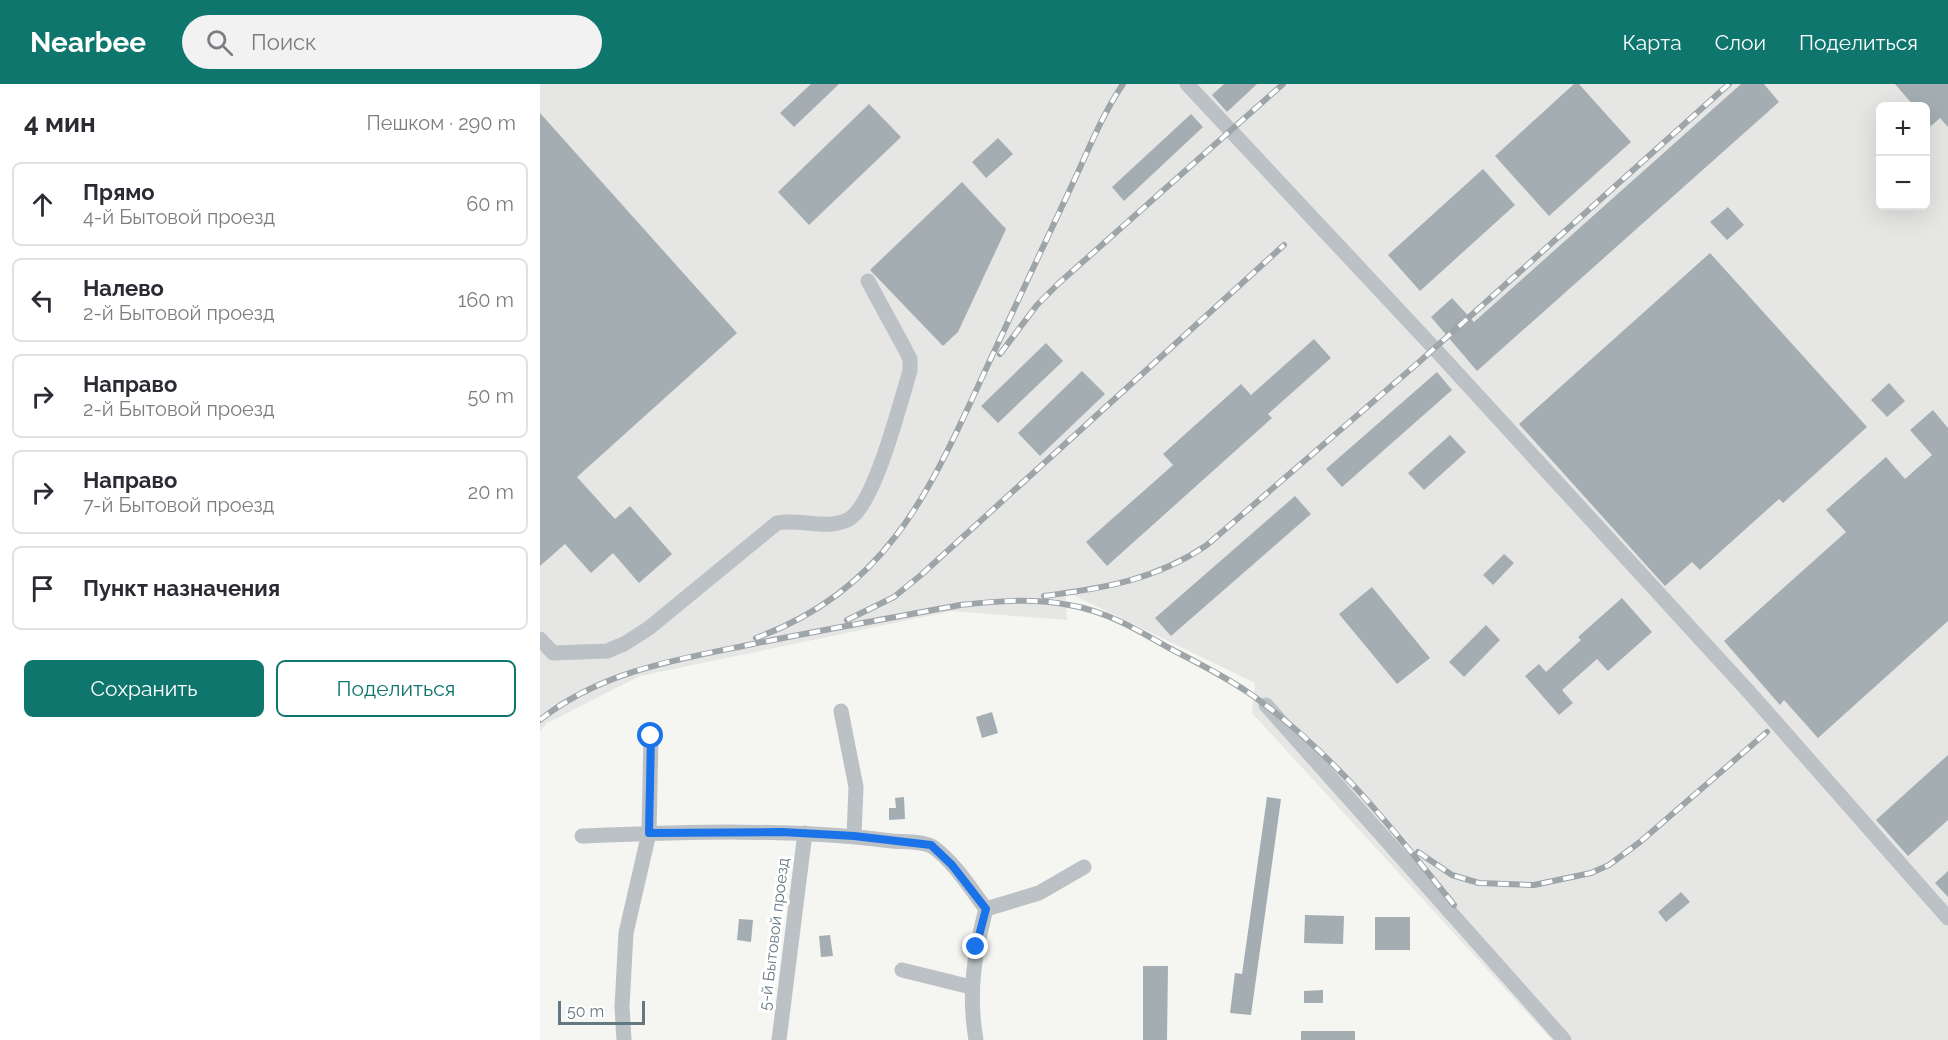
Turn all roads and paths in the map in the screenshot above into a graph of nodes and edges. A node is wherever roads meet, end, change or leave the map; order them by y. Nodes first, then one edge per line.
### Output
1 (1186, 84) edge
2 (868, 282) dead end
3 (540, 639) edge
4 (547, 657) edge
5 (1266, 705) dead end
6 (841, 711) dead end
7 (651, 736) dead end
8 (649, 833) junction
9 (805, 833) junction
10 (582, 836) dead end
11 (854, 836) junction
12 (1084, 867) dead end
13 (986, 909) junction
14 (1948, 918) edge
15 (902, 970) dead end
16 (971, 987) junction
17 (624, 1040) edge
18 (779, 1040) edge
19 (976, 1040) edge
20 (1564, 1040) edge

1 - 14 street
2 - 4 street
3 - 4 street
5 - 20 street
6 - 11 street
7 - 8 street
8 - 9 street
8 - 10 street
8 - 17 street
9 - 11 street
9 - 18 street, 5-й Бытовой проезд
11 - 13 street
12 - 13 street
13 - 16 street
15 - 16 street
16 - 19 street

